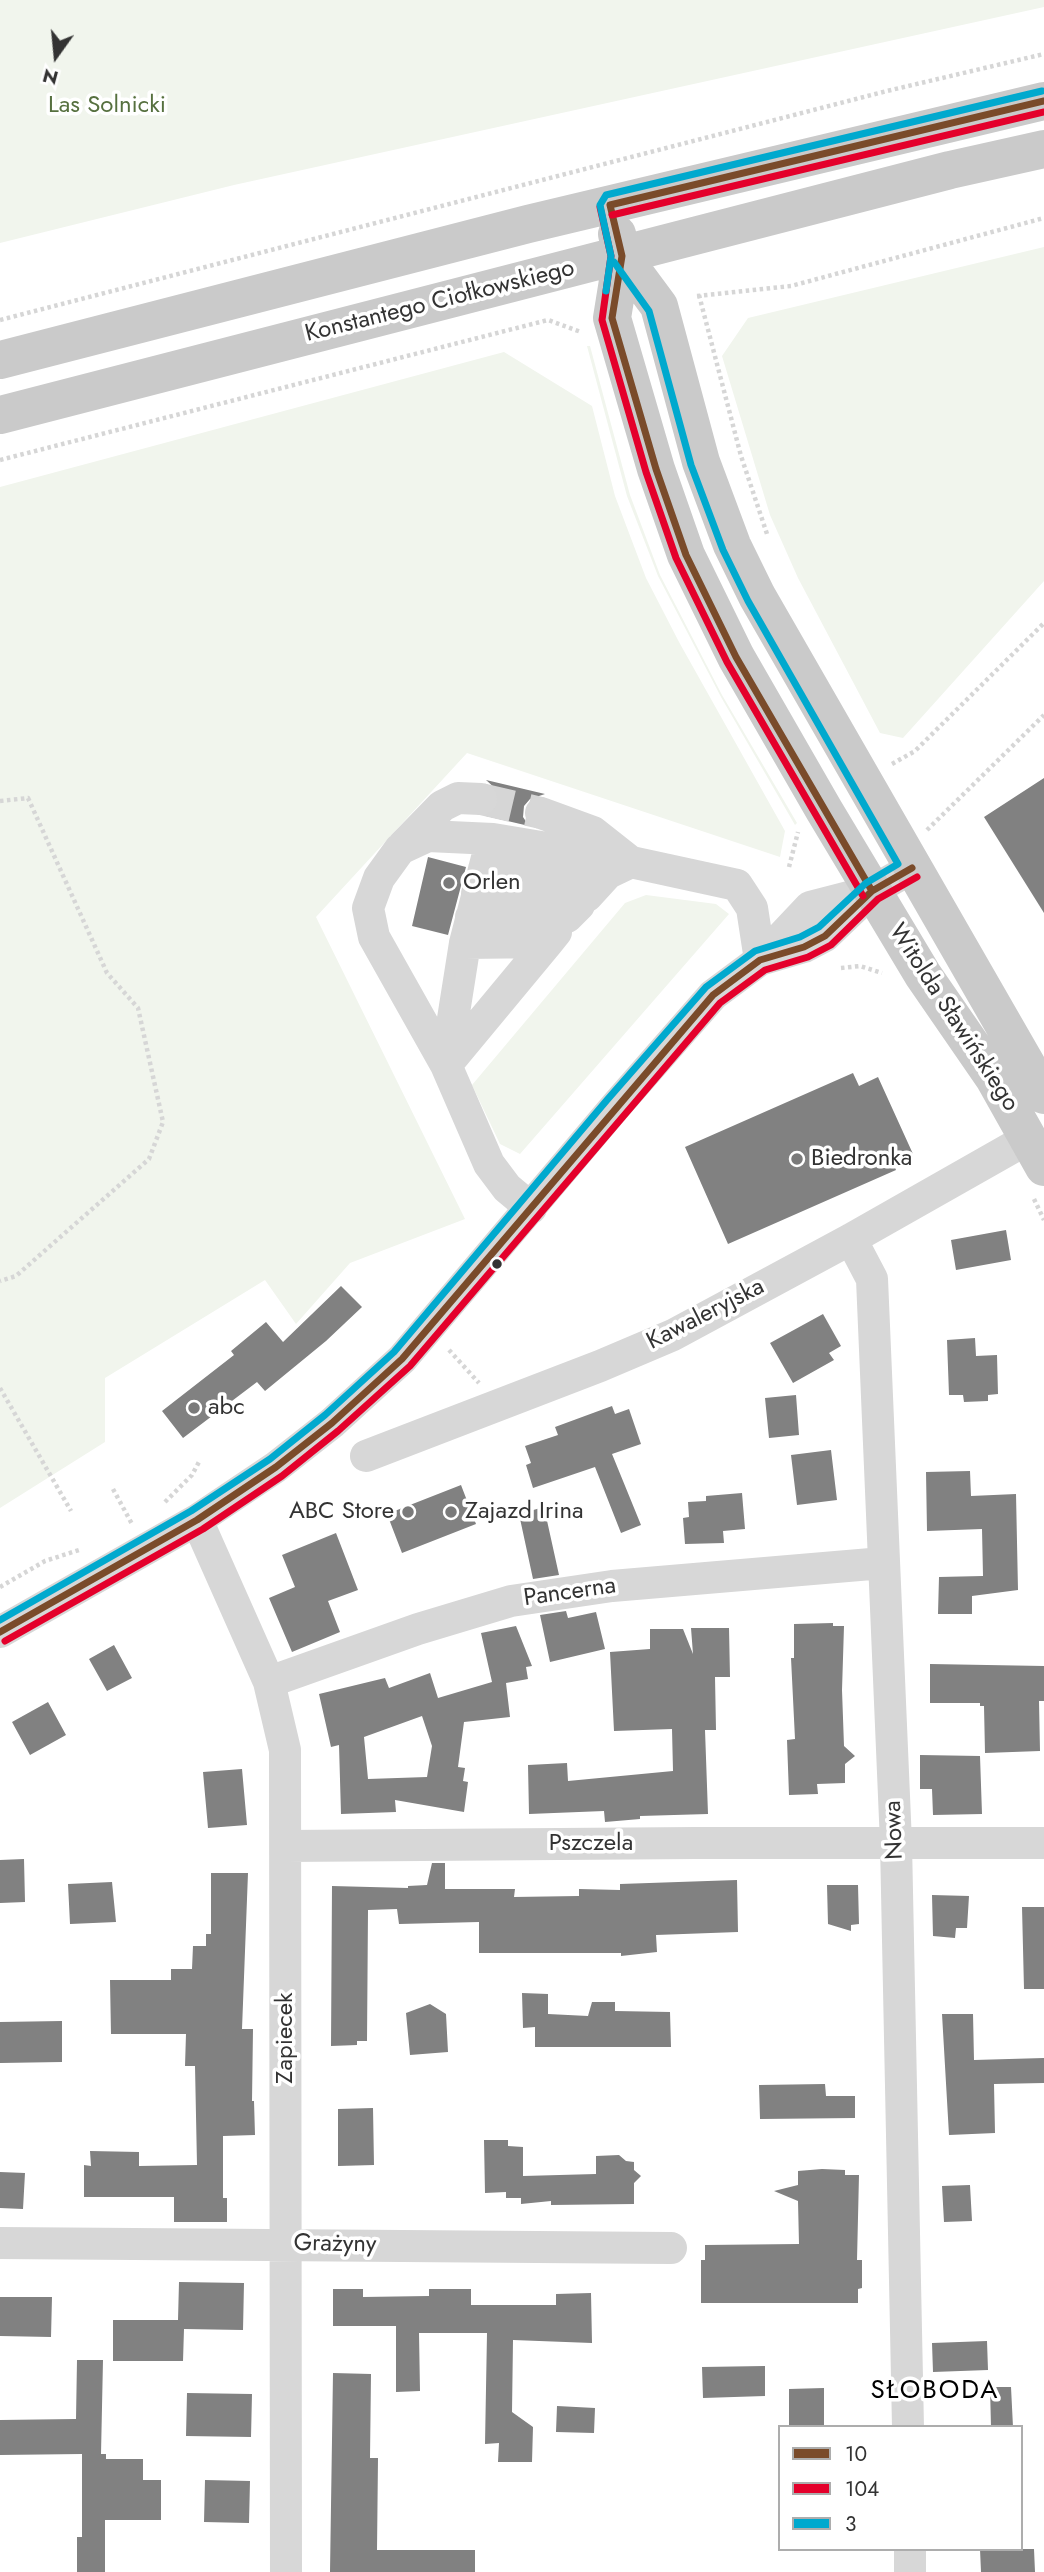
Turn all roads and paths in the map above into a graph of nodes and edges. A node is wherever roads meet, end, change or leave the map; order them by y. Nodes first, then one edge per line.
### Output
1 (1044, 54) edge
2 (1031, 104) edge
3 (1036, 150) edge
4 (610, 205) junction
5 (1044, 218) edge
6 (622, 256) junction
7 (0, 320) edge
8 (581, 332) dead end
9 (0, 360) edge
10 (0, 415) edge
11 (0, 460) edge
12 (773, 548) dead end
13 (1044, 623) edge
14 (1044, 715) edge
15 (891, 765) dead end
16 (481, 799) tunnel mouth
17 (0, 801) edge
18 (541, 813) tunnel mouth
19 (800, 822) dead end
20 (493, 839) junction
21 (400, 849) junction
22 (915, 853) junction
23 (620, 867) junction
24 (789, 867) dead end
25 (873, 891) junction
26 (474, 906) junction
27 (577, 907) junction
28 (548, 942) junction
29 (760, 960) junction
30 (841, 968) dead end
31 (888, 975) dead end
32 (446, 1065) junction
33 (1044, 1095) edge
34 (1036, 1156) edge
35 (531, 1208) junction
36 (1044, 1220) edge
37 (851, 1239) junction
38 (0, 1281) edge
39 (449, 1350) dead end
40 (482, 1387) dead end
41 (0, 1388) edge
42 (366, 1456) dead end
43 (200, 1460) dead end
44 (113, 1489) dead end
45 (163, 1505) dead end
46 (71, 1511) dead end
47 (143, 1520) dead end
48 (197, 1520) junction
49 (133, 1525) junction
50 (124, 1531) dead end
51 (138, 1534) dead end
52 (81, 1549) dead end
53 (883, 1563) junction
54 (0, 1587) edge
55 (0, 1632) edge
56 (269, 1682) junction
57 (896, 1843) junction
58 (1044, 1843) edge
59 (286, 1846) junction
60 (0, 2243) edge
61 (286, 2245) junction
62 (671, 2248) dead end
63 (908, 2425) edge
64 (910, 2551) edge
65 (286, 2572) edge
66 (911, 2572) edge

1 - 7 path
2 - 3 main road
2 - 4 main road
3 - 6 main road, Konstantego Ciołkowskiego
4 - 6 main road, Witolda Sławińskiego
4 - 9 main road
5 - 12 path
6 - 10 main road, Konstantego Ciołkowskiego
6 - 22 main road, Witolda Sławińskiego
6 - 25 main road, Witolda Sławińskiego
8 - 11 path
13 - 15 path
14 - 22 path
16 - 21 street
17 - 38 path
18 - 23 street
19 - 24 path
20 - 21 street
20 - 23 street
20 - 26 street
21 - 32 street
22 - 25 street
22 - 33 main road, Witolda Sławińskiego
23 - 26 street
23 - 27 street
23 - 29 street
25 - 29 street
25 - 34 main road, Witolda Sławińskiego
26 - 27 street
26 - 28 street
26 - 32 street
27 - 28 street
28 - 32 street
29 - 35 street
30 - 31 path
32 - 35 street
34 - 36 path
34 - 37 street, Kawaleryjska
35 - 48 street
37 - 42 street, Kawaleryjska
37 - 53 street, Nowa
39 - 40 path
41 - 46 path
43 - 45 path
44 - 49 path
47 - 49 path
48 - 55 street
48 - 56 street, Zapiecek
49 - 50 path
49 - 51 path
52 - 54 path
53 - 56 street, Pancerna
53 - 57 street, Nowa
56 - 59 street, Zapiecek
57 - 58 street, Pszczela
57 - 59 street, Pszczela
57 - 63 street, Nowa
59 - 61 street, Zapiecek
60 - 61 street, Grażyny
61 - 62 street, Grażyny
61 - 65 street, Zapiecek
64 - 66 street

